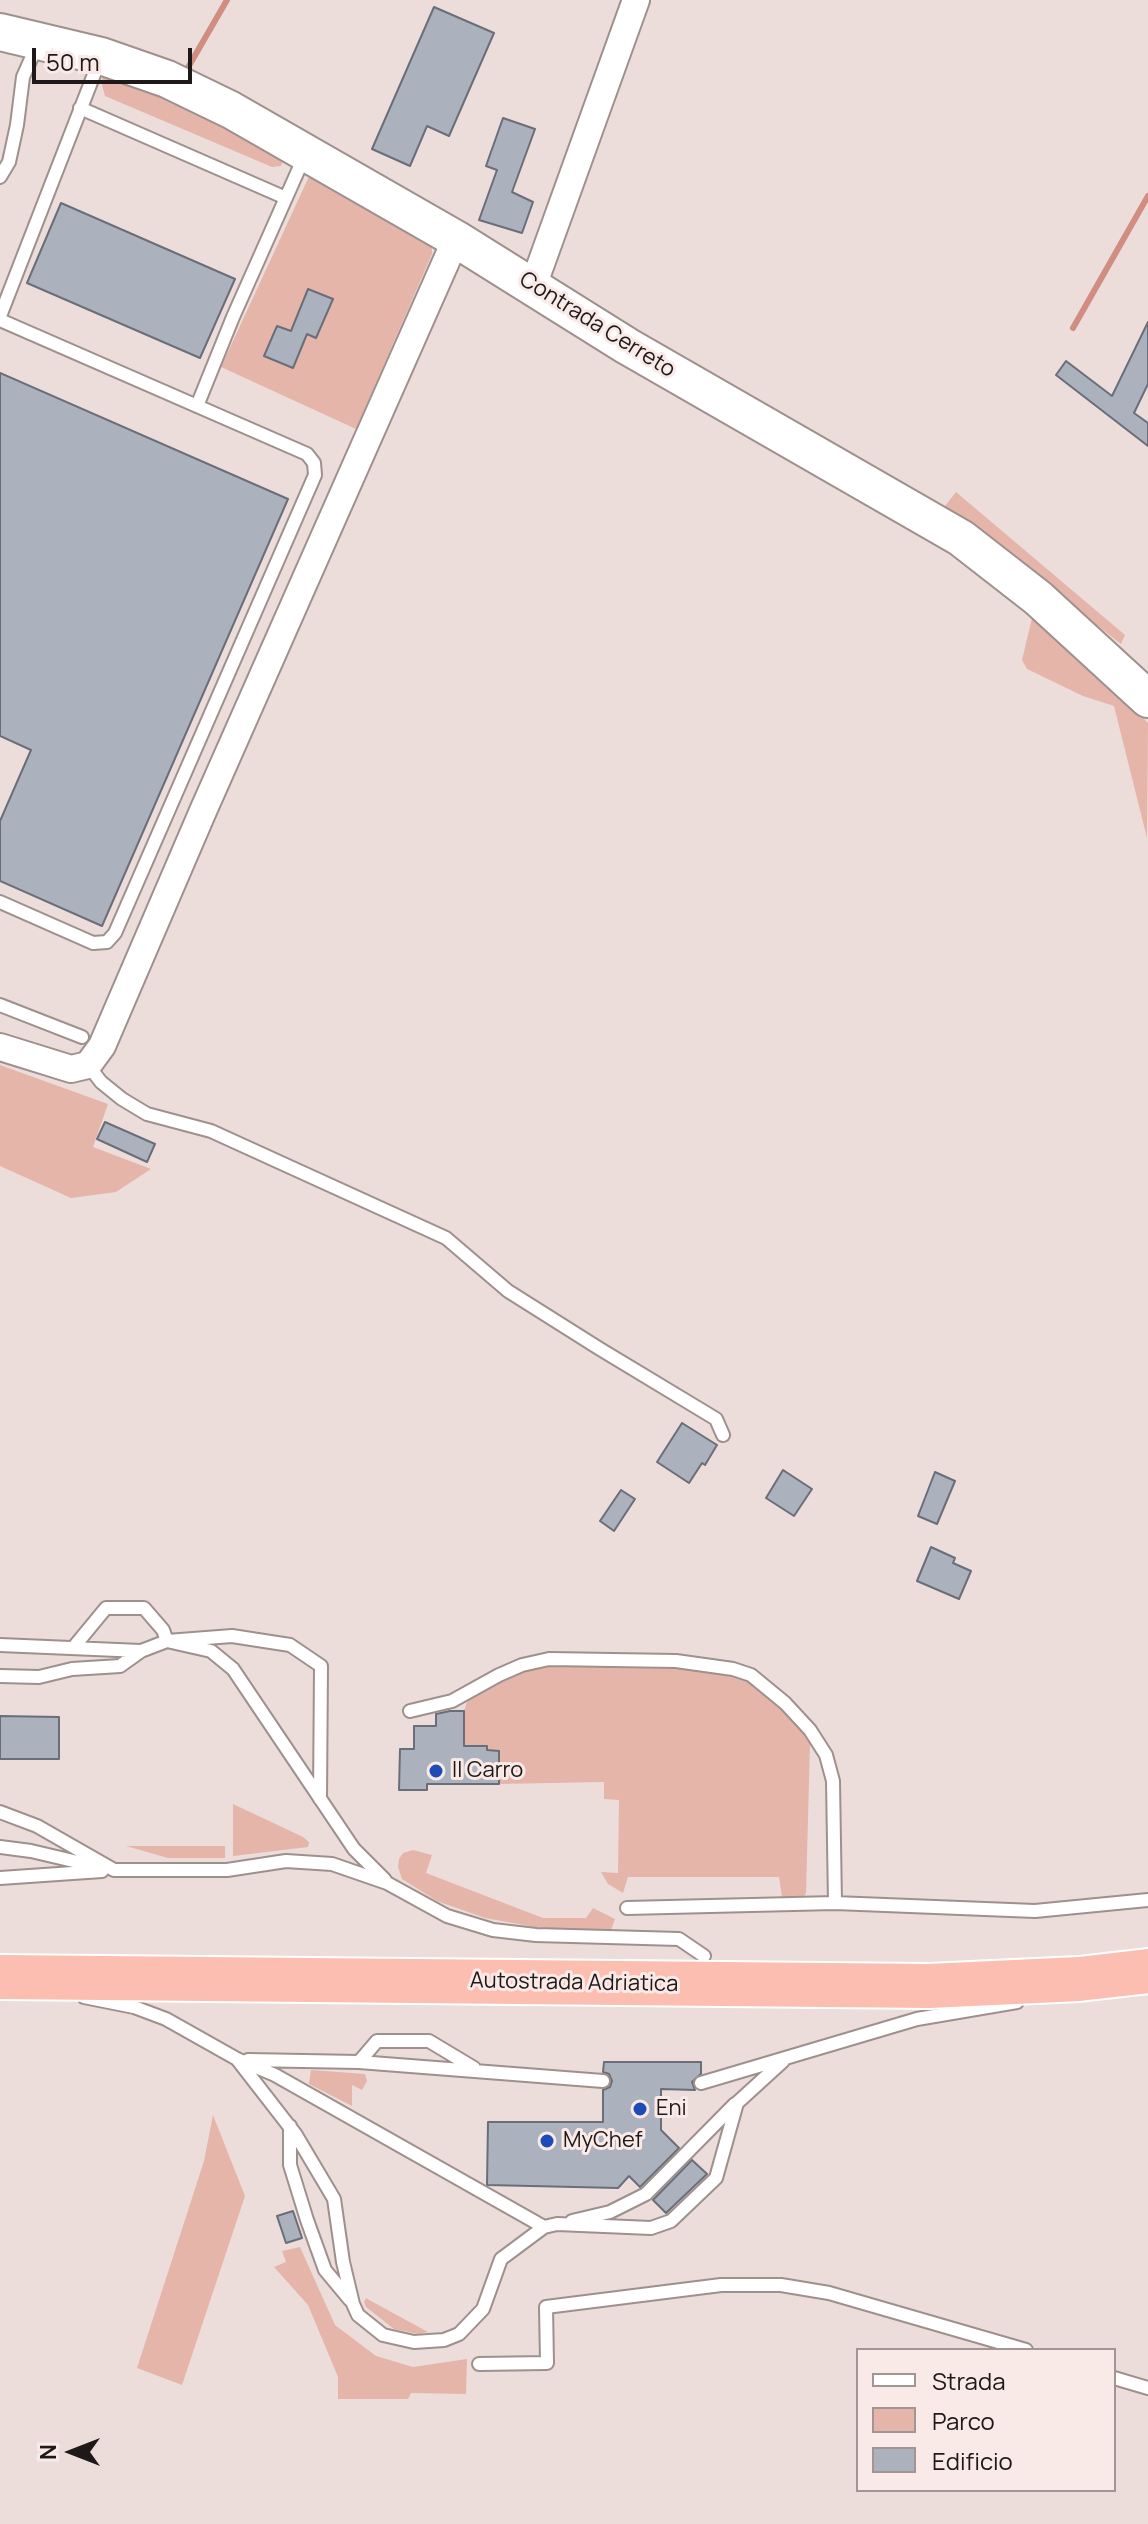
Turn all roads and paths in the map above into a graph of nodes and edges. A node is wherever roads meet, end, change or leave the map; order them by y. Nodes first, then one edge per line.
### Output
1 (636, 0) edge
2 (0, 32) edge
3 (40, 40) junction
4 (101, 56) junction
5 (80, 108) junction
6 (307, 153) junction
7 (0, 177) edge
8 (286, 198) junction
9 (456, 239) junction
10 (533, 286) junction
11 (0, 318) edge
12 (197, 406) junction
13 (1148, 699) edge
14 (0, 902) edge
15 (0, 1005) edge
16 (82, 1037) dead end
17 (0, 1047) edge
18 (88, 1065) junction
19 (723, 1435) dead end
20 (167, 1641) junction
21 (0, 1645) edge
22 (73, 1648) junction
23 (141, 1651) junction
24 (0, 1676) edge
25 (410, 1711) dead end
26 (320, 1799) junction
27 (0, 1812) edge
28 (0, 1847) edge
29 (114, 1870) junction
30 (0, 1878) edge
31 (387, 1883) junction
32 (1148, 1900) edge
33 (835, 1903) junction
34 (627, 1908) dead end
35 (1148, 1943) edge
36 (0, 1948) edge
37 (704, 1956) junction
38 (1148, 1971) edge
39 (0, 1977) edge
40 (66, 1995) dead end
41 (1034, 2001) dead end
42 (237, 2059) junction
43 (783, 2061) junction
44 (359, 2062) junction
45 (481, 2071) junction
46 (603, 2081) dead end
47 (701, 2083) dead end
48 (737, 2103) junction
49 (290, 2126) junction
50 (551, 2226) junction
51 (353, 2304) junction
52 (1019, 2348) edge
53 (479, 2364) dead end
54 (1116, 2379) edge
55 (1148, 2388) edge

1 - 10 street
2 - 3 main road, Contrada Cerreto
3 - 4 main road, Contrada Cerreto
3 - 7 lane
4 - 5 lane
4 - 6 main road, Contrada Cerreto
5 - 8 lane
5 - 11 lane
6 - 8 lane
6 - 9 main road, Contrada Cerreto
8 - 12 lane
9 - 10 main road, Contrada Cerreto
9 - 18 street
10 - 13 main road, Contrada Cerreto
11 - 12 lane
12 - 14 lane
15 - 16 lane
17 - 18 street
18 - 19 lane
20 - 22 lane
20 - 23 lane
20 - 26 lane
20 - 26 lane
21 - 22 lane
22 - 23 lane
23 - 24 lane
25 - 33 lane
26 - 31 lane
27 - 29 lane
28 - 29 lane
29 - 30 lane
29 - 31 lane
31 - 37 lane
32 - 33 lane
33 - 34 lane
35 - 37 highway, Autostrada Adriatica
36 - 37 highway, Autostrada Adriatica
38 - 39 highway, Autostrada Adriatica
40 - 42 lane
41 - 43 lane
42 - 44 lane
42 - 49 lane
42 - 50 lane
43 - 47 lane
43 - 48 lane
44 - 45 lane
44 - 45 lane
45 - 46 lane
48 - 50 lane
48 - 50 lane
49 - 51 lane
49 - 51 lane
50 - 51 lane
52 - 53 lane
54 - 55 lane

